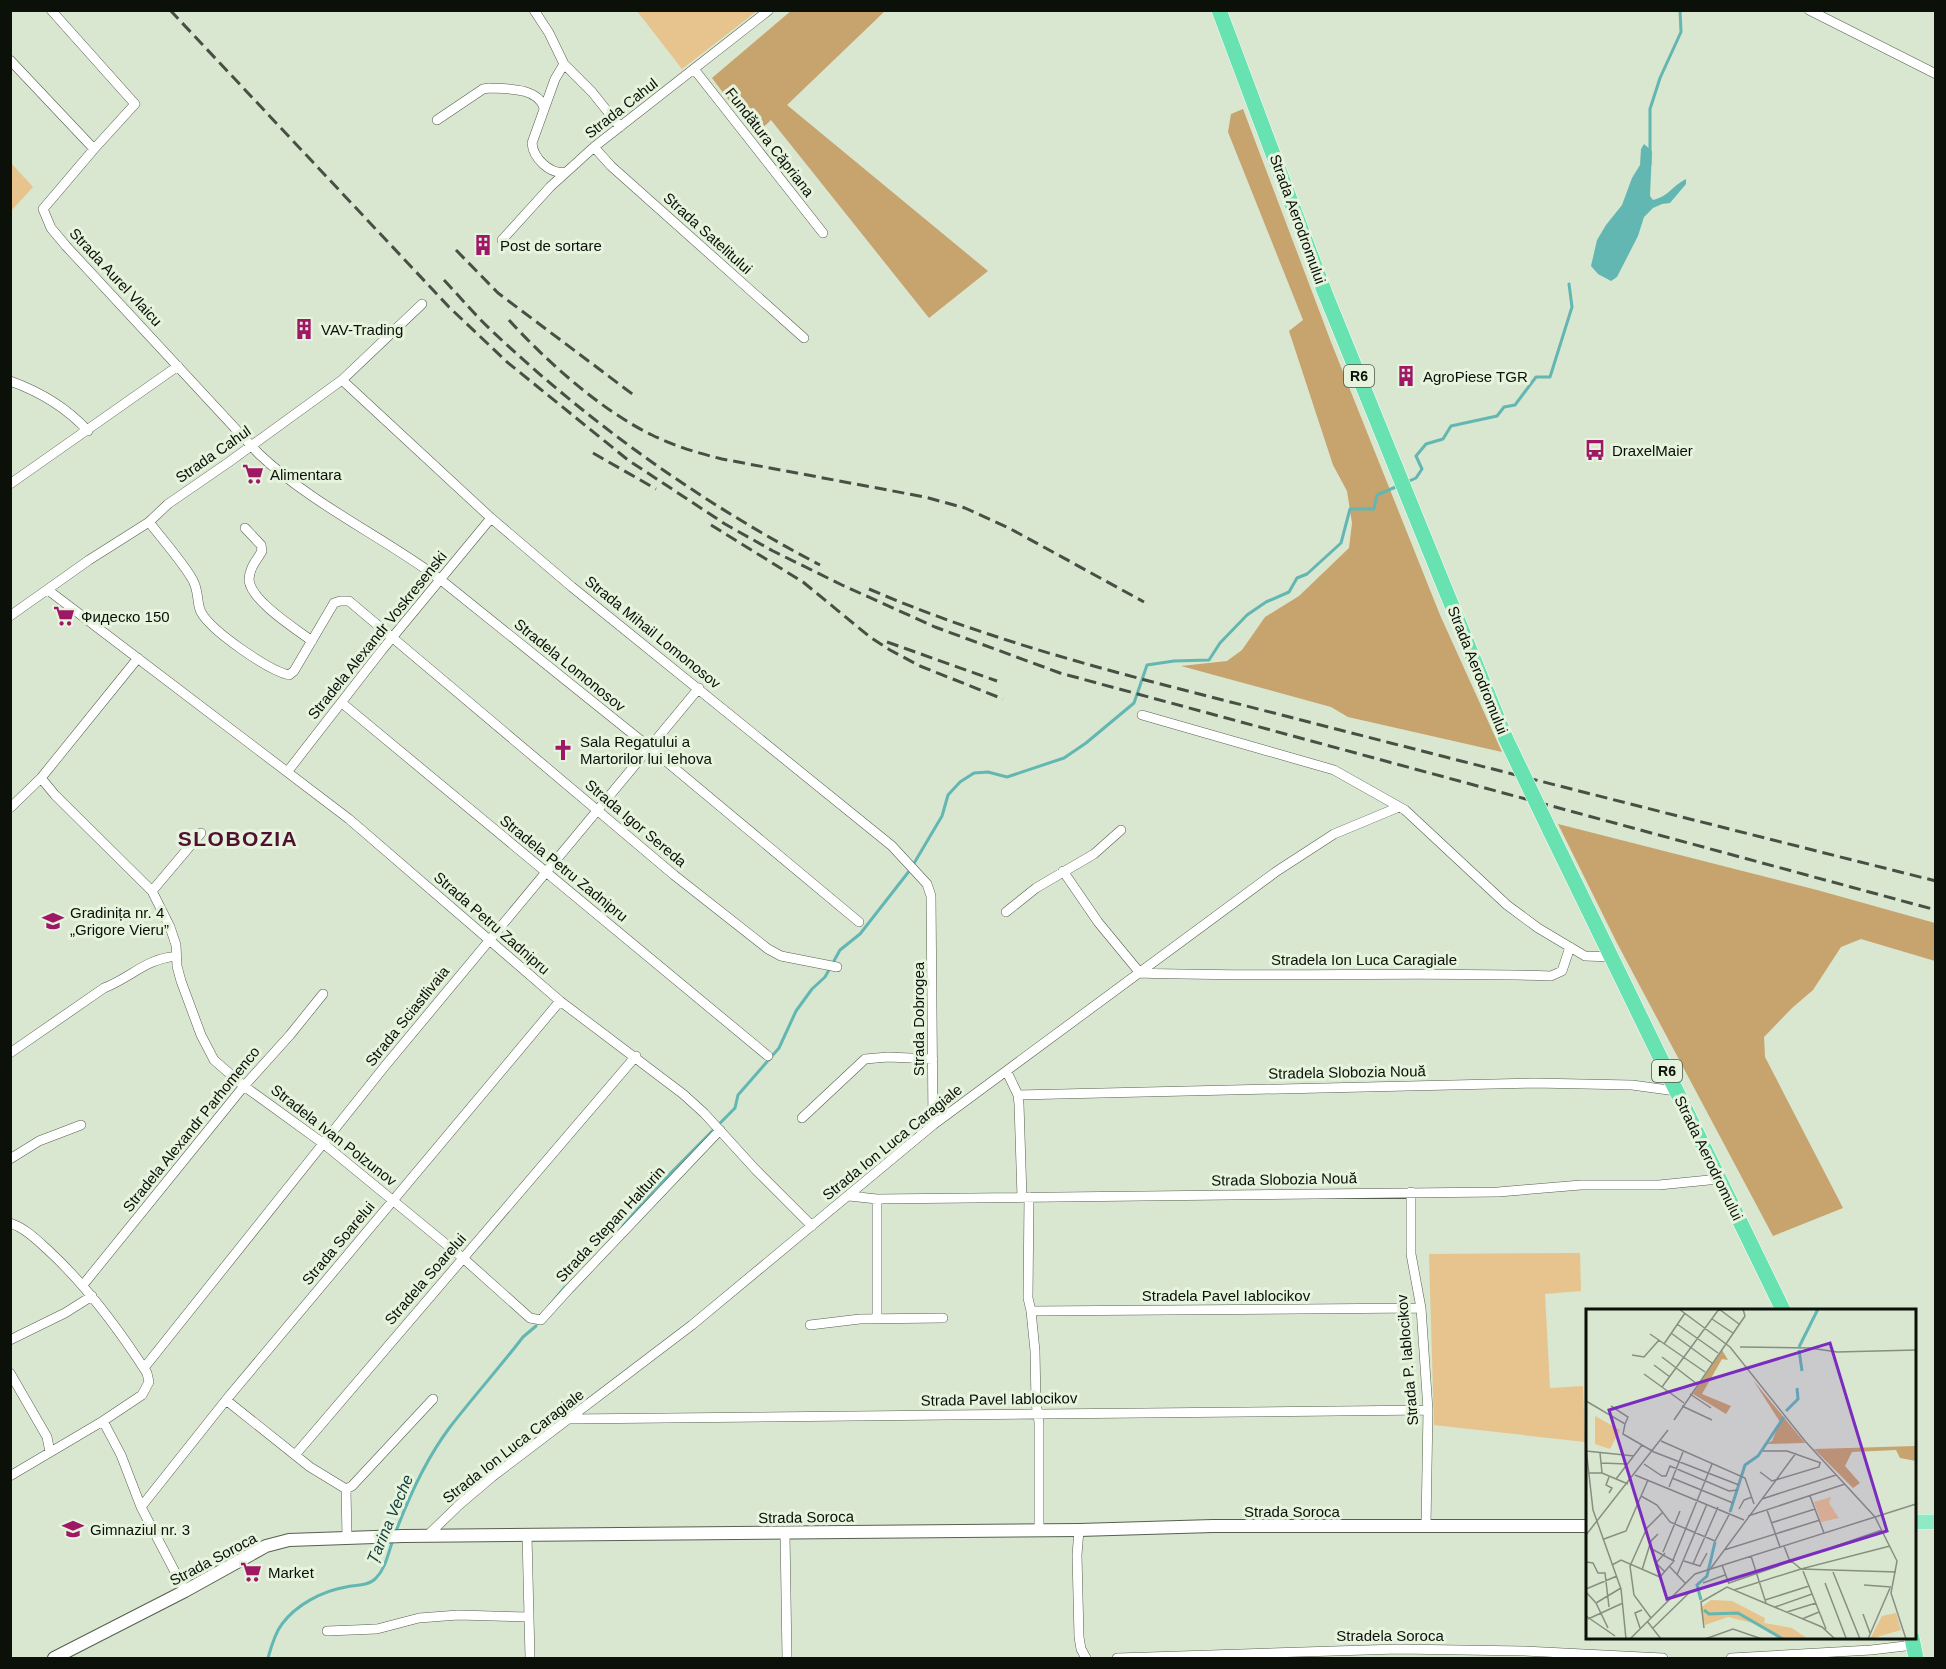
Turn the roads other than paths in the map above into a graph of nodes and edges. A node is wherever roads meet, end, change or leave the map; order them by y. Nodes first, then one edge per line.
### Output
1 (51, 10) edge
2 (534, 10) edge
3 (769, 10) edge
4 (1219, 10) edge
5 (1809, 10) edge
6 (10, 60) edge
7 (564, 64) junction
8 (694, 69) junction
9 (1935, 74) edge
10 (544, 108) junction
11 (436, 120) dead end
12 (620, 127) junction
13 (594, 147) junction
14 (94, 149) junction
15 (566, 172) junction
16 (823, 233) dead end
17 (502, 240) dead end
18 (422, 304) dead end
19 (804, 338) dead end
20 (178, 366) junction
21 (342, 380) junction
22 (10, 381) edge
23 (88, 431) junction
24 (252, 446) junction
25 (12, 481) edge
26 (491, 518) junction
27 (149, 522) junction
28 (245, 528) dead end
29 (441, 580) junction
30 (48, 590) junction
31 (10, 616) edge
32 (393, 638) junction
33 (312, 641) junction
34 (138, 658) junction
35 (699, 688) junction
36 (342, 703) junction
37 (1142, 715) dead end
38 (649, 747) junction
39 (288, 771) junction
40 (41, 778) junction
41 (1398, 807) junction
42 (10, 808) edge
43 (597, 810) junction
44 (1121, 830) dead end
45 (201, 833) dead end
46 (1063, 871) junction
47 (546, 872) junction
48 (152, 891) junction
49 (931, 912) joint
50 (1006, 912) dead end
51 (859, 922) dead end
52 (488, 941) junction
53 (1570, 947) junction
54 (177, 956) junction
55 (1612, 957) junction
56 (837, 967) dead end
57 (1140, 973) junction
58 (323, 994) dead end
59 (560, 1001) junction
60 (10, 1053) edge
61 (636, 1056) junction
62 (768, 1056) dead end
63 (933, 1059) junction
64 (1007, 1072) junction
65 (244, 1086) junction
66 (1676, 1091) junction
67 (1018, 1095) junction
68 (802, 1118) dead end
69 (81, 1125) dead end
70 (933, 1125) junction
71 (720, 1130) junction
72 (324, 1144) junction
73 (10, 1159) edge
74 (1719, 1179) junction
75 (1411, 1192) junction
76 (849, 1196) junction
77 (1026, 1197) junction
78 (877, 1199) junction
79 (393, 1201) junction
80 (10, 1223) edge
81 (812, 1226) junction
82 (463, 1258) junction
83 (83, 1285) junction
84 (92, 1296) junction
85 (1421, 1308) junction
86 (519, 1309) joint
87 (1782, 1309) edge
88 (1031, 1311) junction
89 (877, 1318) junction
90 (943, 1318) dead end
91 (810, 1325) dead end
92 (10, 1340) edge
93 (144, 1368) junction
94 (10, 1373) edge
95 (433, 1399) dead end
96 (226, 1400) junction
97 (1428, 1410) junction
98 (1038, 1413) junction
99 (570, 1419) junction
100 (103, 1421) junction
101 (50, 1452) junction
102 (295, 1455) junction
103 (10, 1476) edge
104 (346, 1489) junction
105 (141, 1507) junction
106 (1916, 1522) edge
107 (1935, 1522) edge
108 (1426, 1526) junction
109 (1586, 1526) edge
110 (1039, 1530) junction
111 (1079, 1530) junction
112 (785, 1533) junction
113 (428, 1535) junction
114 (526, 1535) junction
115 (347, 1538) junction
116 (185, 1591) junction
117 (528, 1617) junction
118 (327, 1630) dead end
119 (1914, 1647) edge
120 (54, 1659) edge
121 (530, 1659) edge
122 (787, 1659) edge
123 (1086, 1659) edge
124 (1117, 1659) edge
125 (1663, 1659) edge
126 (1731, 1659) edge

1 - 14 street
2 - 7 street
3 - 8 street, Strada Cahul
4 - 55 highway, Strada Aerodromului / R6, bridge
5 - 9 street
6 - 14 street
7 - 10 street
7 - 12 street
8 - 12 street, Strada Cahul
8 - 16 street, Fundătura Căpriana
10 - 11 street
10 - 15 street
12 - 13 street, Strada Cahul
13 - 15 street, Strada Cahul
13 - 19 street, Strada Satelitului
14 - 20 street, Strada Aurel Vlaicu
15 - 17 street, Strada Cahul
18 - 21 street, Strada Cahul
20 - 23 street
20 - 24 street, Strada Aurel Vlaicu
21 - 24 street, Strada Cahul
21 - 26 street, Strada Mihail Lomonosov
22 - 23 street
23 - 25 street
24 - 27 street, Strada Cahul
24 - 29 street, Stradela Lomonosov
26 - 29 street, Stradela Alexandr Voskresenski
26 - 35 street, Strada Mihail Lomonosov
27 - 30 street, Strada Cahul
27 - 33 street
28 - 33 street
29 - 32 street, Stradela Alexandr Voskresenski
29 - 38 street, Stradela Lomonosov
30 - 31 street, Strada Cahul
30 - 34 street, Strada Petru Zadnipru
32 - 33 street, Strada Igor Sereda
32 - 36 street, Stradela Alexandr Voskresenski
32 - 43 street, Strada Igor Sereda
34 - 39 street, Strada Petru Zadnipru
34 - 40 street
35 - 38 street, Strada Sciastlivaia
35 - 49 street, Strada Mihail Lomonosov
36 - 39 street, Stradela Alexandr Voskresenski
36 - 47 street, Stradela Petru Zadnipru
37 - 41 street
38 - 43 street, Strada Sciastlivaia
38 - 51 street, Stradela Lomonosov
39 - 52 street, Strada Petru Zadnipru
40 - 42 street
40 - 48 street, Stradela Ivan Polzunov
41 - 53 street
41 - 57 street, Strada Ion Luca Caragiale
43 - 47 street, Strada Sciastlivaia
43 - 56 street, Strada Igor Sereda
44 - 46 street
45 - 48 street
46 - 50 street
46 - 57 street
47 - 52 street, Strada Sciastlivaia
47 - 62 street, Stradela Petru Zadnipru
48 - 54 street, Stradela Ivan Polzunov
49 - 63 street, Strada Dobrogea
52 - 59 street, Strada Petru Zadnipru
52 - 72 street, Strada Sciastlivaia
53 - 55 street
53 - 57 street, Stradela Ion Luca Caragiale
54 - 60 street
54 - 65 street, Stradela Ivan Polzunov
55 - 66 highway, Strada Aerodromului / R6
57 - 64 street, Strada Ion Luca Caragiale
58 - 65 street, Stradela Alexandr Parhomenco
59 - 61 street, Strada Petru Zadnipru
59 - 79 street, Strada Soarelui
61 - 71 street, Strada Petru Zadnipru
61 - 82 street, Stradela Soarelui
63 - 68 street
63 - 70 street, Strada Dobrogea
64 - 67 street
64 - 70 street, Strada Ion Luca Caragiale
65 - 72 street, Stradela Ivan Polzunov
65 - 83 street, Stradela Alexandr Parhomenco
66 - 67 street, Stradela Slobozia Nouă
66 - 74 highway, Strada Aerodromului / R6
67 - 77 street
69 - 73 street
70 - 76 street, Strada Ion Luca Caragiale
71 - 81 street, Strada Petru Zadnipru
71 - 86 street, Strada Stepan Halturin
72 - 79 street, Stradela Ivan Polzunov
72 - 93 street, Strada Sciastlivaia
74 - 75 street, Strada Slobozia Nouă
74 - 87 highway, Strada Aerodromului / R6
75 - 77 street, Strada Slobozia Nouă
75 - 85 street, Strada P. Iablocikov
76 - 78 street, Strada Slobozia Nouă
76 - 81 street, Strada Ion Luca Caragiale
77 - 78 street, Strada Slobozia Nouă
77 - 88 street
78 - 89 street
79 - 82 street, Stradela Ivan Polzunov
79 - 96 street, Strada Soarelui
80 - 83 street
81 - 99 street, Strada Ion Luca Caragiale
82 - 86 street, Stradela Ivan Polzunov
82 - 102 street, Stradela Soarelui
83 - 84 street
84 - 92 street
84 - 93 street
85 - 88 street, Stradela Pavel Iablocikov
85 - 97 street, Strada P. Iablocikov
88 - 98 street
89 - 90 street
89 - 91 street
93 - 100 street
94 - 101 street
95 - 104 street
96 - 102 street
96 - 105 street, Strada Soarelui
97 - 98 street, Strada Pavel Iablocikov
97 - 108 street, Strada P. Iablocikov
98 - 99 street, Strada Pavel Iablocikov
98 - 110 street
99 - 113 street, Strada Ion Luca Caragiale
100 - 101 street
100 - 105 street
101 - 103 street
102 - 104 street
104 - 115 street
105 - 116 street
106 - 107 main road
108 - 109 street, Strada Soroca
108 - 111 street, Strada Soroca
110 - 111 street, Strada Soroca
110 - 112 street, Strada Soroca
111 - 123 street
112 - 114 street, Strada Soroca
112 - 122 street
113 - 114 street, Strada Soroca
113 - 115 street, Strada Soroca
114 - 117 street
115 - 116 street, Strada Soroca
116 - 120 street, Strada Soroca
117 - 118 street
117 - 121 street
119 - 126 street
124 - 125 street, Stradela Sorocа

